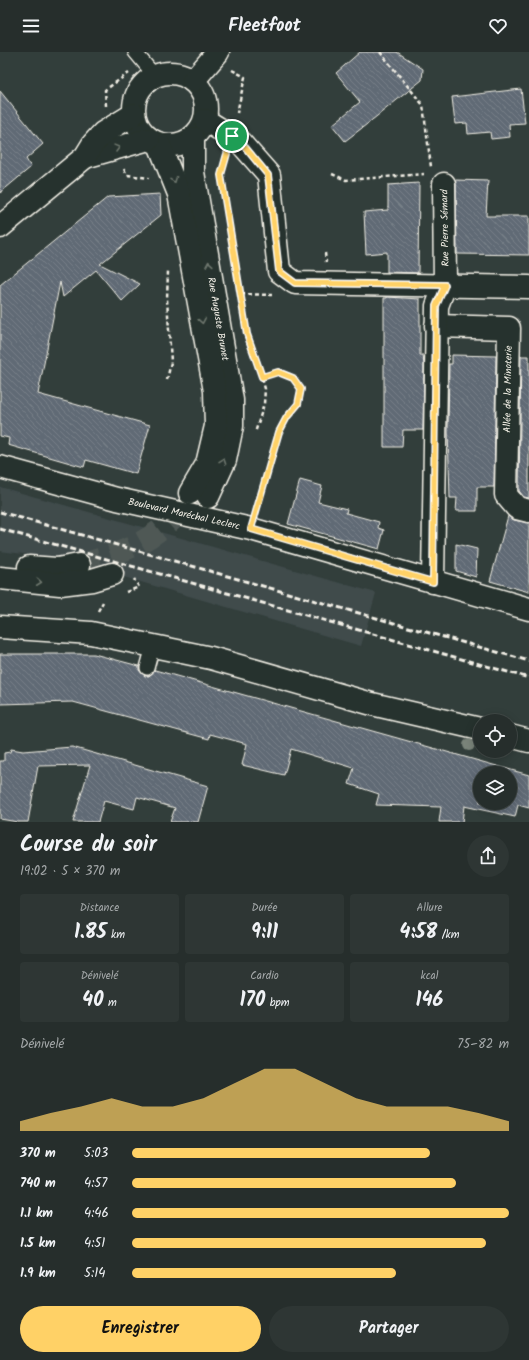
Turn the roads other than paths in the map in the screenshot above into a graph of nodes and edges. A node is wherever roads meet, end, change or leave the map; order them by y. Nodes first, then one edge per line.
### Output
1 (135, 52) edge
2 (216, 56) edge
3 (154, 76) junction
4 (193, 81) junction
5 (134, 114) junction
6 (205, 120) junction
7 (193, 138) junction
8 (154, 142) junction
9 (85, 157) junction
10 (438, 179) road end
11 (0, 227) edge
12 (445, 285) junction
13 (529, 287) edge
14 (436, 326) junction
15 (0, 467) edge
16 (529, 511) edge
17 (0, 564) edge
18 (79, 565) tunnel mouth
19 (112, 574) dead end
20 (0, 578) edge
21 (433, 582) junction
22 (529, 609) edge
23 (0, 627) edge
24 (153, 646) junction
25 (147, 668) dead end
26 (473, 727) edge
27 (517, 738) edge
28 (529, 741) edge

1 - 3 lane
2 - 4 street
3 - 4 street
3 - 5 street
4 - 6 street
5 - 8 street
5 - 9 street
6 - 7 street
6 - 12 street
7 - 8 street
8 -> 7 street, Rue Auguste Brunet
9 -> 8 street
9 - 11 street
10 - 12 street, Rue Pierre Sémard
12 - 13 street
12 - 14 street, Rue Pierre Sémard
14 - 16 street, Allée de la Minoterie
14 - 21 street, Rue Pierre Sémard
15 - 21 street, Boulevard Maréchal Leclerc
17 - 18 street
20 -> 19 street
21 - 22 street, Boulevard Maréchal Leclerc
23 - 24 street
24 - 25 lane
24 - 26 street
27 - 28 street

